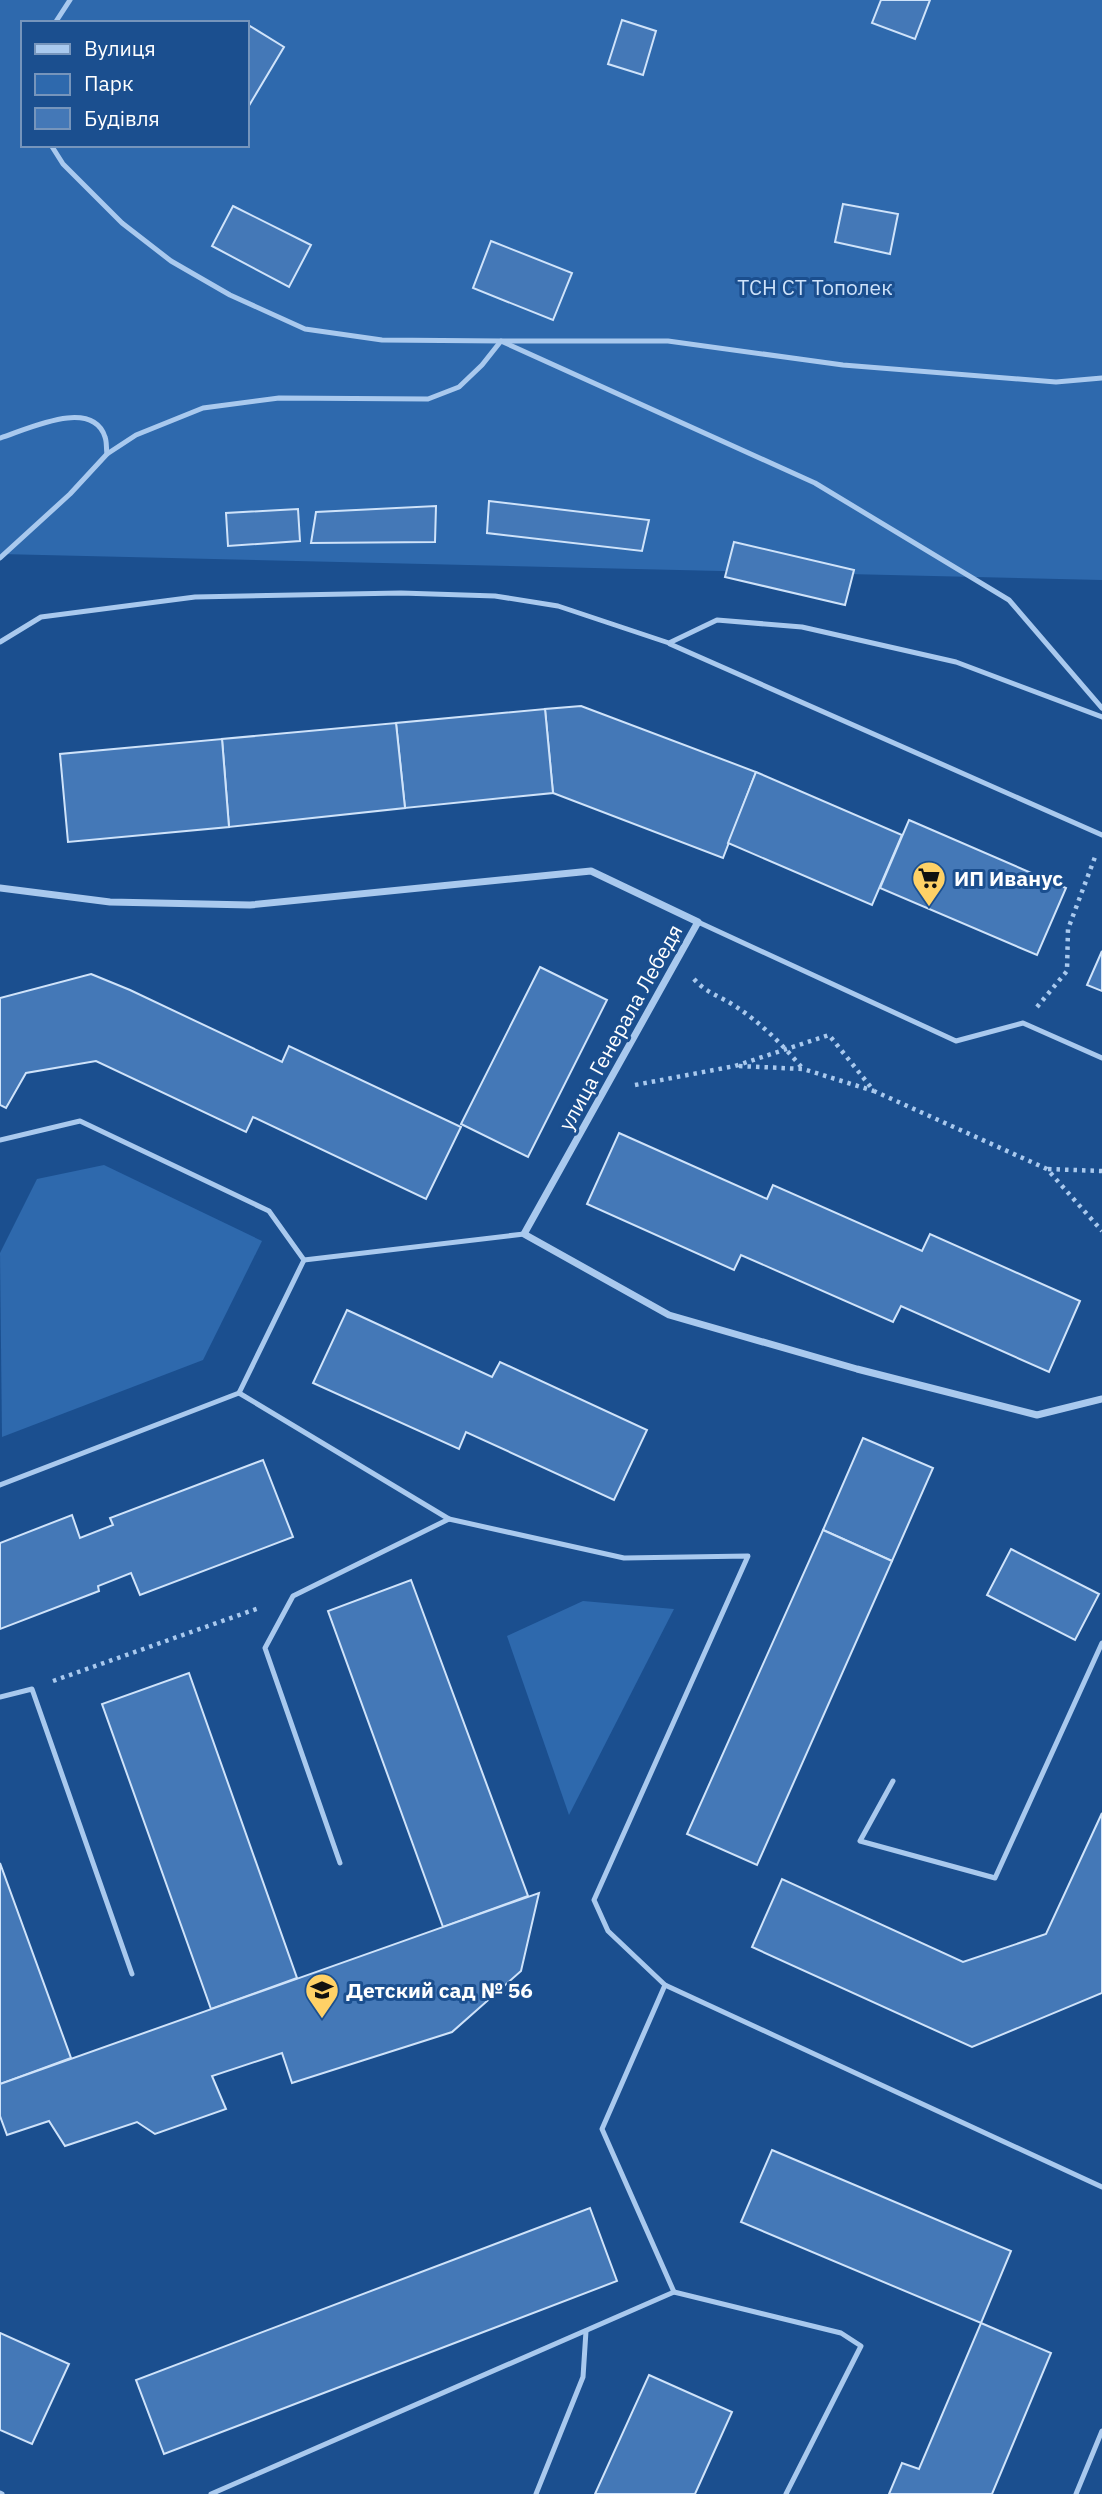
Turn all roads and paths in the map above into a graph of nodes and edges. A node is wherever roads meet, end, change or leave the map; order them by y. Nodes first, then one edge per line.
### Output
1 (70, 0) edge
2 (56, 21) edge
3 (52, 147) edge
4 (501, 341) junction
5 (1102, 378) edge
6 (0, 438) edge
7 (107, 453) junction
8 (0, 558) edge
9 (0, 642) edge
10 (669, 643) junction
11 (1102, 708) edge
12 (1102, 717) edge
13 (1102, 835) edge
14 (1097, 852) dead end
15 (0, 888) edge
16 (698, 922) junction
17 (678, 960) junction
18 (1023, 1023) junction
19 (786, 1049) junction
20 (1102, 1058) edge
21 (735, 1066) junction
22 (803, 1069) junction
23 (604, 1091) junction
24 (874, 1091) junction
25 (0, 1140) edge
26 (1047, 1169) junction
27 (1102, 1171) edge
28 (1102, 1231) edge
29 (524, 1234) junction
30 (304, 1260) junction
31 (239, 1393) junction
32 (1102, 1399) edge
33 (0, 1485) edge
34 (449, 1519) junction
35 (293, 1596) junction
36 (1102, 1643) edge
37 (32, 1689) junction
38 (0, 1697) edge
39 (892, 1781) dead end
40 (340, 1863) dead end
41 (132, 1974) dead end
42 (665, 1985) junction
43 (1102, 2187) edge
44 (674, 2292) junction
45 (586, 2331) junction
46 (1102, 2431) edge
47 (211, 2494) edge
48 (536, 2494) edge
49 (786, 2494) edge
50 (1076, 2494) edge

1 - 2 lane
3 - 4 lane
4 - 5 lane
4 - 7 lane
4 - 11 lane
6 - 7 lane
7 - 8 lane
9 - 10 lane
10 - 12 lane
10 - 13 lane
14 - 18 path
15 - 16 street, улица Генерала Лебедя
16 - 17 street, улица Генерала Лебедя
16 - 18 lane
17 - 19 path
17 - 23 street, улица Генерала Лебедя
18 - 20 lane
19 - 21 path
19 - 22 path
19 - 24 path
21 - 22 path
21 - 23 path
22 - 24 path
23 - 29 street, улица Генерала Лебедя
24 - 26 path
25 - 30 lane
26 - 27 path
26 - 28 path
29 - 30 lane
29 - 32 street
30 - 31 lane
31 - 33 lane
31 - 34 lane
34 - 35 lane
34 - 42 lane
35 - 37 path
35 - 40 lane
36 - 39 lane
37 - 38 lane
37 - 41 lane
42 - 43 lane
42 - 44 lane
44 - 45 lane
44 - 49 lane
45 - 47 lane
45 - 48 lane
46 - 50 lane

